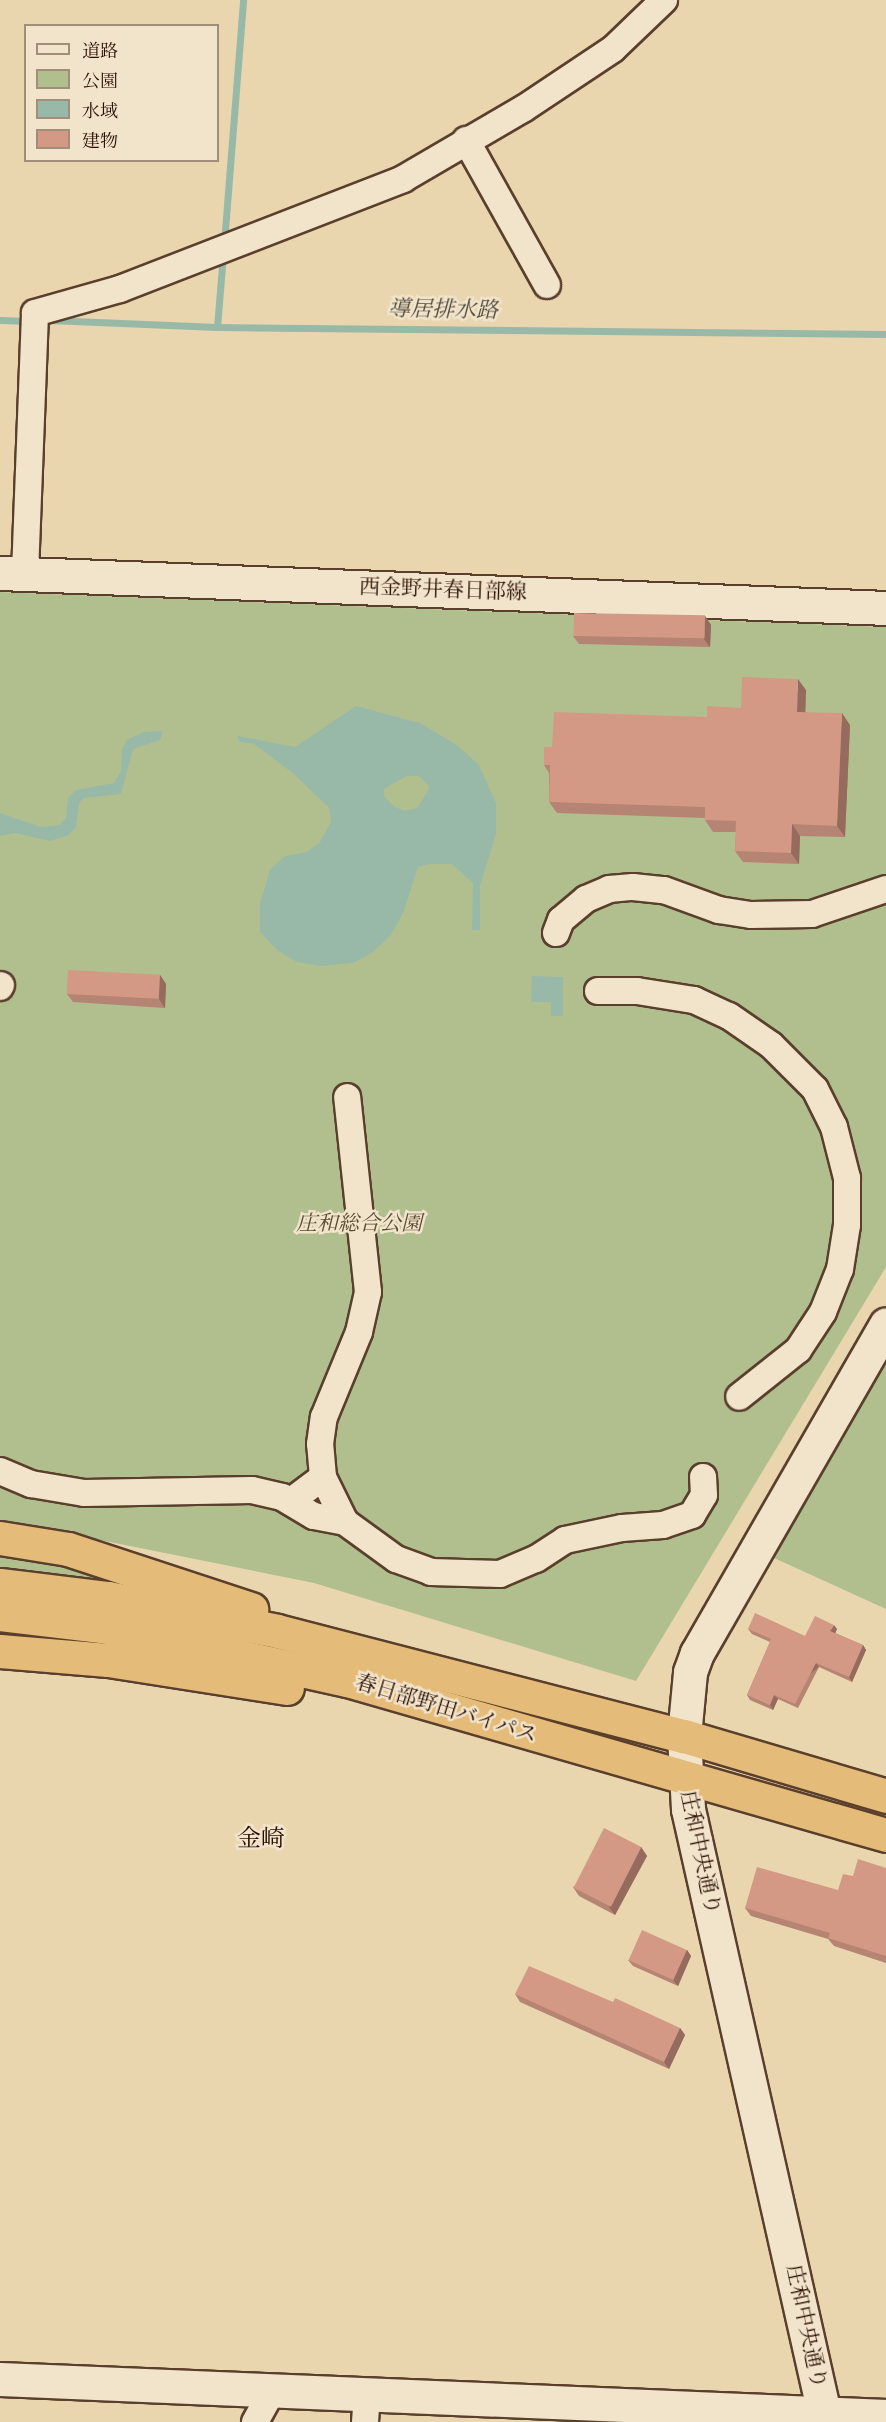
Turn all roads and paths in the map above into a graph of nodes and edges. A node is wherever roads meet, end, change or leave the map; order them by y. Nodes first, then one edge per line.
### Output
1 (664, 0) edge
2 (466, 140) junction
3 (547, 285) dead end
4 (13, 573) edge
5 (886, 608) edge
6 (886, 889) edge
7 (556, 933) dead end
8 (598, 991) dead end
9 (347, 1097) dead end
10 (886, 1324) edge
11 (739, 1397) dead end
12 (0, 1471) edge
13 (323, 1477) junction
14 (703, 1477) dead end
15 (290, 1502) junction
16 (345, 1521) junction
17 (0, 1538) edge
18 (0, 1586) edge
19 (0, 1614) edge
20 (277, 1631) junction
21 (0, 1650) edge
22 (684, 1736) junction
23 (538, 1738) junction
24 (684, 1779) junction
25 (886, 1796) edge
26 (886, 1835) edge
27 (0, 2379) edge
28 (273, 2389) junction
29 (366, 2408) edge
30 (886, 2416) edge
31 (825, 2417) edge
32 (255, 2422) edge

1 - 2 street
2 - 3 street
2 - 4 street
4 - 5 street, 西金野井春日部線
6 - 7 street
8 - 11 street
9 - 13 street
10 - 22 street, 庄和中央通り
12 - 15 street
13 - 15 street
13 - 16 street
14 - 16 street
15 - 16 street
17 - 20 highway
18 - 20 highway, 春日部野田バイパス
19 - 23 highway, 春日部野田バイパス
20 - 22 highway, 春日部野田バイパス
21 - 23 highway
22 - 24 street, 庄和中央通り
22 - 25 highway, 春日部野田バイパス
23 - 24 highway, 春日部野田バイパス
24 - 26 highway, 春日部野田バイパス
24 - 31 street, 庄和中央通り
27 - 28 street
28 - 29 street
28 - 32 street
29 - 31 street
30 - 31 street

